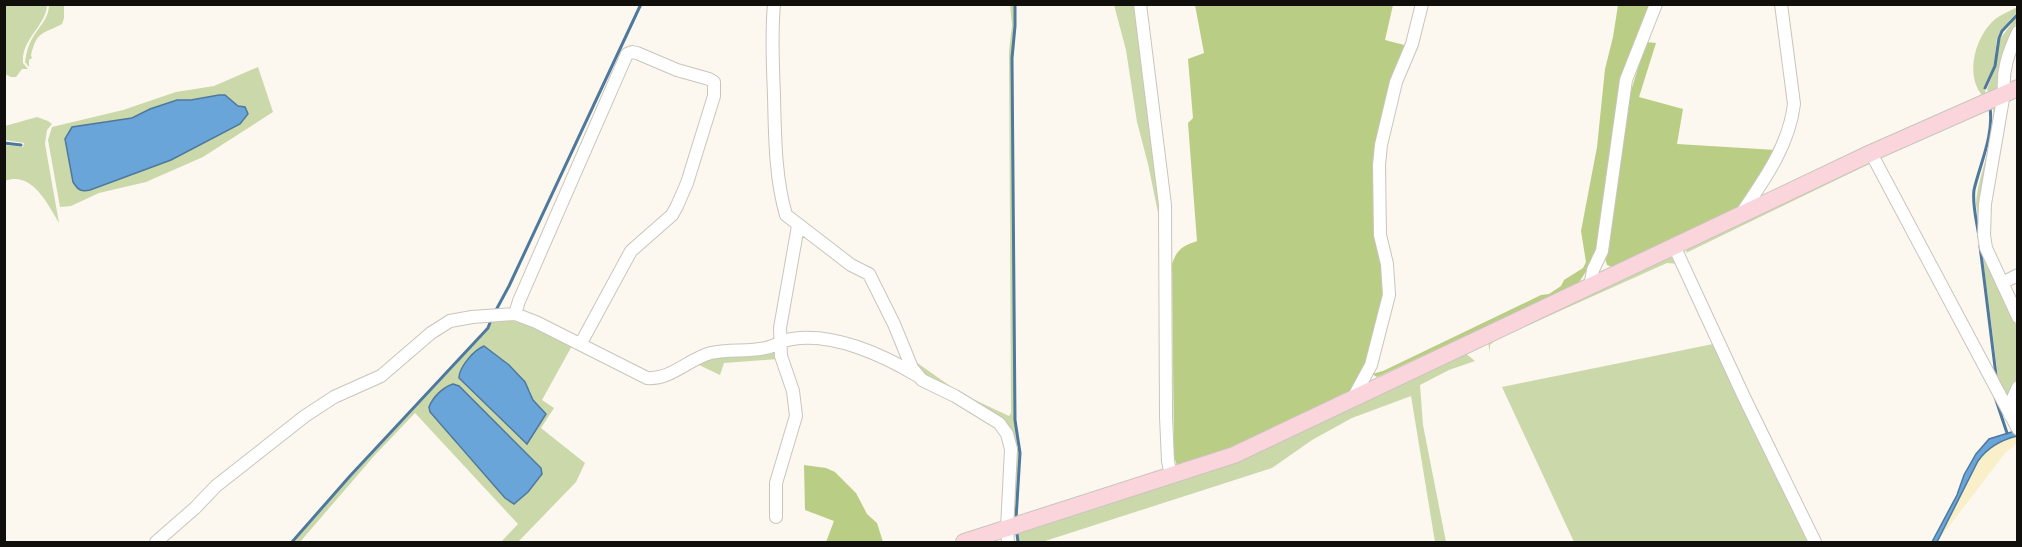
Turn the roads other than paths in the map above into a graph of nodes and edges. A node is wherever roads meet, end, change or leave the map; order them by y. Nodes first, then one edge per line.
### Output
1 (774, 4) edge
2 (1140, 4) edge
3 (1422, 4) edge
4 (1656, 4) edge
5 (1781, 4) edge
6 (2018, 32) edge
7 (2011, 91) edge
8 (1871, 153) junction
9 (1740, 216) junction
10 (798, 226) junction
11 (1675, 248) junction
12 (2018, 275) edge
13 (2002, 283) junction
14 (1590, 287) junction
15 (515, 314) junction
16 (2018, 317) edge
17 (781, 342) junction
18 (581, 344) junction
19 (918, 376) junction
20 (2018, 387) edge
21 (1352, 400) junction
22 (2014, 423) edge
23 (1172, 476) junction
24 (776, 518) dead end
25 (1008, 536) edge
26 (156, 543) edge
27 (964, 543) edge
28 (1815, 543) edge

1 - 10 street
2 - 23 street
3 - 21 street
4 - 14 street
5 - 9 street
6 - 7 street
7 - 8 street
7 - 13 street
8 - 9 street
8 - 22 street
9 - 11 street
10 - 17 street
10 - 19 street
11 - 14 street
11 - 28 street
12 - 13 street
13 - 16 street
14 - 21 street
15 - 18 street
15 - 18 street
15 - 26 street
17 - 18 street
17 - 19 street
17 - 24 street
19 - 25 street
20 - 22 street
21 - 23 street
23 - 25 street
25 - 27 street

